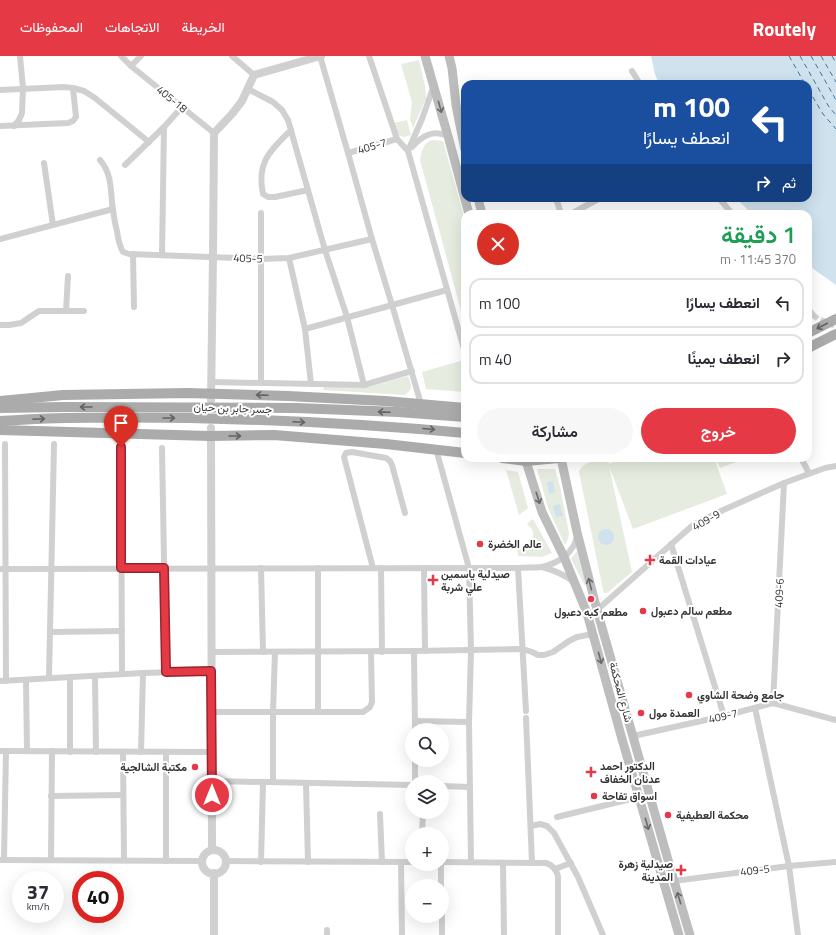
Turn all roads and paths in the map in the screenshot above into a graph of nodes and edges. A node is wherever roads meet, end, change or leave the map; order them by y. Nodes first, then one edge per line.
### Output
1 (20, 56) edge
2 (121, 56) edge
3 (141, 56) edge
4 (232, 56) edge
5 (320, 56) edge
6 (369, 56) edge
7 (425, 56) edge
8 (451, 56) edge
9 (131, 66) junction
10 (632, 71) dead end
11 (254, 75) junction
12 (638, 80) edge
13 (434, 87) junction
14 (23, 88) junction
15 (73, 88) junction
16 (248, 89) junction
17 (0, 90) edge
18 (182, 107) junction
19 (0, 126) edge
20 (14, 126) junction
21 (164, 127) junction
22 (291, 130) junction
23 (461, 130) edge
24 (214, 133) junction
25 (448, 136) junction
26 (397, 139) junction
27 (149, 142) junction
28 (408, 151) junction
29 (348, 153) junction
30 (100, 160) dead end
31 (44, 163) dead end
32 (125, 165) dead end
33 (461, 184) edge
34 (308, 190) junction
35 (593, 202) edge
36 (722, 202) edge
37 (113, 209) junction
38 (578, 210) edge
39 (729, 210) edge
40 (261, 213) dead end
41 (53, 225) junction
42 (0, 239) edge
43 (372, 239) junction
44 (325, 250) junction
45 (133, 254) junction
46 (162, 255) junction
47 (213, 257) junction
48 (289, 258) junction
49 (261, 259) junction
50 (68, 276) dead end
51 (447, 290) junction
52 (392, 305) junction
53 (134, 307) dead end
54 (66, 311) junction
55 (84, 311) dead end
56 (347, 317) junction
57 (836, 318) edge
58 (0, 325) edge
59 (305, 329) junction
60 (812, 331) edge
61 (836, 334) edge
62 (461, 339) edge
63 (812, 346) edge
64 (412, 371) junction
65 (211, 382) junction
66 (261, 383) junction
67 (311, 384) junction
68 (364, 385) junction
69 (211, 400) dead end
70 (0, 401) edge
71 (421, 404) junction
72 (0, 408) edge
73 (461, 408) edge
74 (461, 417) edge
75 (0, 421) edge
76 (211, 428) dead end
77 (0, 430) edge
78 (461, 433) edge
79 (5, 444) dead end
80 (54, 444) dead end
81 (121, 447) dead end
82 (162, 448) dead end
83 (436, 449) junction
84 (461, 452) edge
85 (526, 462) edge
86 (561, 462) edge
87 (803, 462) edge
88 (836, 466) edge
89 (809, 473) junction
90 (784, 483) junction
91 (405, 513) dead end
92 (577, 532) junction
93 (671, 544) junction
94 (564, 557) junction
95 (540, 567) junction
96 (121, 568) junction
97 (164, 568) junction
98 (211, 568) junction
99 (261, 568) junction
100 (318, 568) junction
101 (373, 568) junction
102 (381, 568) junction
103 (424, 568) junction
104 (470, 568) junction
105 (518, 568) junction
106 (3, 569) edge
107 (51, 569) junction
108 (574, 581) junction
109 (597, 610) junction
110 (122, 631) junction
111 (50, 632) junction
112 (593, 634) junction
113 (471, 650) junction
114 (523, 650) junction
115 (414, 651) junction
116 (425, 651) junction
117 (211, 652) junction
118 (263, 652) junction
119 (275, 652) junction
120 (318, 652) junction
121 (371, 652) junction
122 (382, 652) junction
123 (211, 671) junction
124 (166, 672) junction
125 (143, 673) junction
126 (122, 674) junction
127 (95, 676) junction
128 (70, 677) junction
129 (49, 678) junction
130 (26, 680) junction
131 (3, 681) edge
132 (773, 703) junction
133 (755, 708) junction
134 (526, 711) dead end
135 (212, 712) junction
136 (273, 712) junction
137 (318, 712) junction
138 (724, 716) junction
139 (526, 718) dead end
140 (836, 720) edge
141 (414, 721) joint
142 (469, 722) junction
143 (633, 736) junction
144 (3, 751) edge
145 (27, 751) junction
146 (52, 751) junction
147 (70, 752) junction
148 (96, 752) junction
149 (123, 752) junction
150 (141, 752) junction
151 (166, 752) junction
152 (212, 752) junction
153 (212, 781) junction
154 (263, 782) junction
155 (273, 782) junction
156 (306, 783) junction
157 (405, 785) edge
158 (449, 786) edge
159 (470, 787) junction
160 (123, 795) junction
161 (51, 796) junction
162 (639, 797) junction
163 (380, 814) dead end
164 (557, 817) dead end
165 (531, 826) junction
166 (212, 850) junction
167 (2, 860) edge
168 (51, 860) junction
169 (124, 860) junction
170 (166, 861) junction
171 (202, 861) junction
172 (226, 861) junction
173 (261, 862) junction
174 (308, 862) junction
175 (382, 862) junction
176 (401, 862) junction
177 (405, 862) edge
178 (471, 862) junction
179 (836, 862) edge
180 (449, 863) edge
181 (503, 863) junction
182 (532, 863) junction
183 (571, 863) junction
184 (789, 866) junction
185 (555, 869) junction
186 (214, 874) junction
187 (674, 881) junction
188 (442, 923) edge
189 (214, 935) edge
190 (402, 935) edge
191 (442, 935) edge
192 (504, 935) edge
193 (558, 935) edge
194 (603, 935) edge
195 (679, 935) edge
196 (690, 935) edge
197 (798, 935) edge

1 - 14 street
2 - 9 street, 405-18
3 - 9 street
4 - 11 street
5 - 11 street
5 - 29 street
6 - 26 street
7 - 13 main road
8 - 23 main road
9 - 18 street, 405-18
10 - 12 street
11 - 16 street
13 -> 25 main road
13 - 28 street
14 - 15 street
14 - 17 street
14 - 20 street
15 - 20 street
15 - 27 street
16 - 22 street
16 - 24 street
18 - 21 street
18 - 24 street, 405-18
19 - 20 street
21 - 27 street
21 - 46 street
22 - 34 street
22 - 34 street
24 - 47 street
25 - 28 street
25 - 33 main road
26 - 28 street
26 - 29 street, 405-7
27 - 32 street
28 - 51 street
29 - 43 street
30 - 37 street
31 - 41 street
34 - 44 street
35 - 38 street
36 - 39 street
37 - 41 street
37 - 45 street, 405-5
40 - 49 street
41 - 42 street
43 - 44 street, 405-5
43 - 52 street
44 - 48 street, 405-5
44 - 56 street
45 - 46 street, 405-5
45 - 53 street
46 - 47 street, 405-5
47 - 49 street, 405-5
47 - 65 street
48 - 49 street, 405-5
48 - 59 street
49 - 66 street
50 - 54 street
51 - 52 street
51 - 62 street
52 - 56 street
52 - 64 street
54 - 55 street
54 - 58 street
56 - 59 street
56 - 68 street
57 -> 60 main road, bridge
59 - 67 street
61 - 63 main road
64 - 68 street
64 - 71 street
65 - 66 street
65 - 69 street
66 - 67 street
67 - 68 street
71 -> 70 main road, bridge
71 - 73 main road
74 -> 72 main road, جسر جابر بن حيان, bridge
75 -> 78 main road, جسر جابر بن حيان, bridge
76 - 98 street
77 -> 83 main road, bridge
79 - 106 street
80 - 107 street
81 - 96 street
82 - 97 street
83 - 84 main road
83 - 104 street
85 -> 94 main road, شارع المحكمة
86 - 92 main road, شارع المحكمة
87 - 89 street
88 - 89 street, 409-9
89 - 90 street, 409-9
90 - 93 street, 409-9
90 - 132 street, 409-6
91 - 101 street
92 - 94 street
109 -> 92 main road, شارع المحكمة
93 - 109 street, 409-9
93 - 138 street
94 - 95 street
94 - 108 main road, شارع المحكمة
95 - 105 street
95 - 108 street
96 - 97 street
96 - 107 street
96 - 110 street
97 - 98 street
97 - 124 street
98 - 99 street
98 - 117 street
99 - 100 street
99 - 118 street
100 - 101 street
100 - 120 street
101 - 102 street
102 - 103 street
102 - 122 street
103 - 104 street
103 - 116 street
104 - 105 street
104 - 113 street
105 - 114 street
106 - 107 street
106 - 131 street
107 - 111 street
108 - 112 main road, شارع المحكمة
109 - 143 main road, شارع المحكمة
110 - 111 street
110 - 126 street
111 - 129 street
112 - 114 street
112 -> 162 main road, شارع المحكمة
113 - 114 street
113 - 116 street
113 - 142 street
114 - 134 street
115 - 116 street
115 - 122 street
115 - 141 street
117 - 118 street
117 - 123 street
118 - 119 street
119 - 120 street
119 - 136 street
120 - 121 street
120 - 137 street
121 - 122 street
121 - 137 street
123 - 124 street
123 - 135 street
124 - 125 street
125 - 126 street
125 - 150 street
126 - 127 street
127 - 128 street
127 - 148 street
128 - 129 street
128 - 147 street
129 - 130 street
130 - 131 street
130 - 145 street
132 - 133 street, 409-7
132 - 140 street
133 - 138 street, 409-7
133 - 184 street
135 - 136 street
135 - 152 street
136 - 137 street
136 - 155 street
138 - 143 street, 409-7
139 - 165 street
141 - 142 street
142 - 159 street
143 - 187 main road, شارع المحكمة
144 - 145 street
144 - 167 street
145 - 146 street
146 - 147 street
146 - 161 street
147 - 148 street
148 - 149 street
149 - 150 street
149 - 160 street
150 - 151 street
151 - 152 street
151 - 170 street
152 - 153 street
153 - 154 street
153 - 166 street
154 - 155 street
154 - 173 street
155 - 156 street
156 - 157 street
156 - 174 street
158 - 159 street
159 - 178 street
160 - 161 street
160 - 169 street
161 - 168 street
162 - 164 street
162 -> 195 main road, شارع المحكمة
163 - 175 street
165 - 182 street
165 - 183 street
166 - 171 street
166 - 172 street
167 - 168 street
168 - 169 street
169 - 170 street
170 - 171 street
171 - 186 street
172 - 173 street
172 - 186 street
173 - 174 street
174 - 175 street
175 - 176 street
176 - 177 street
176 - 190 street
178 - 180 street
178 - 181 street
179 - 184 street, 409-5
181 - 182 street
181 - 192 street
182 - 185 street
183 - 185 street
183 - 194 street
184 - 187 street, 409-5
184 - 197 street
185 - 193 street
186 - 189 street
196 -> 187 main road, شارع المحكمة
188 - 191 street

